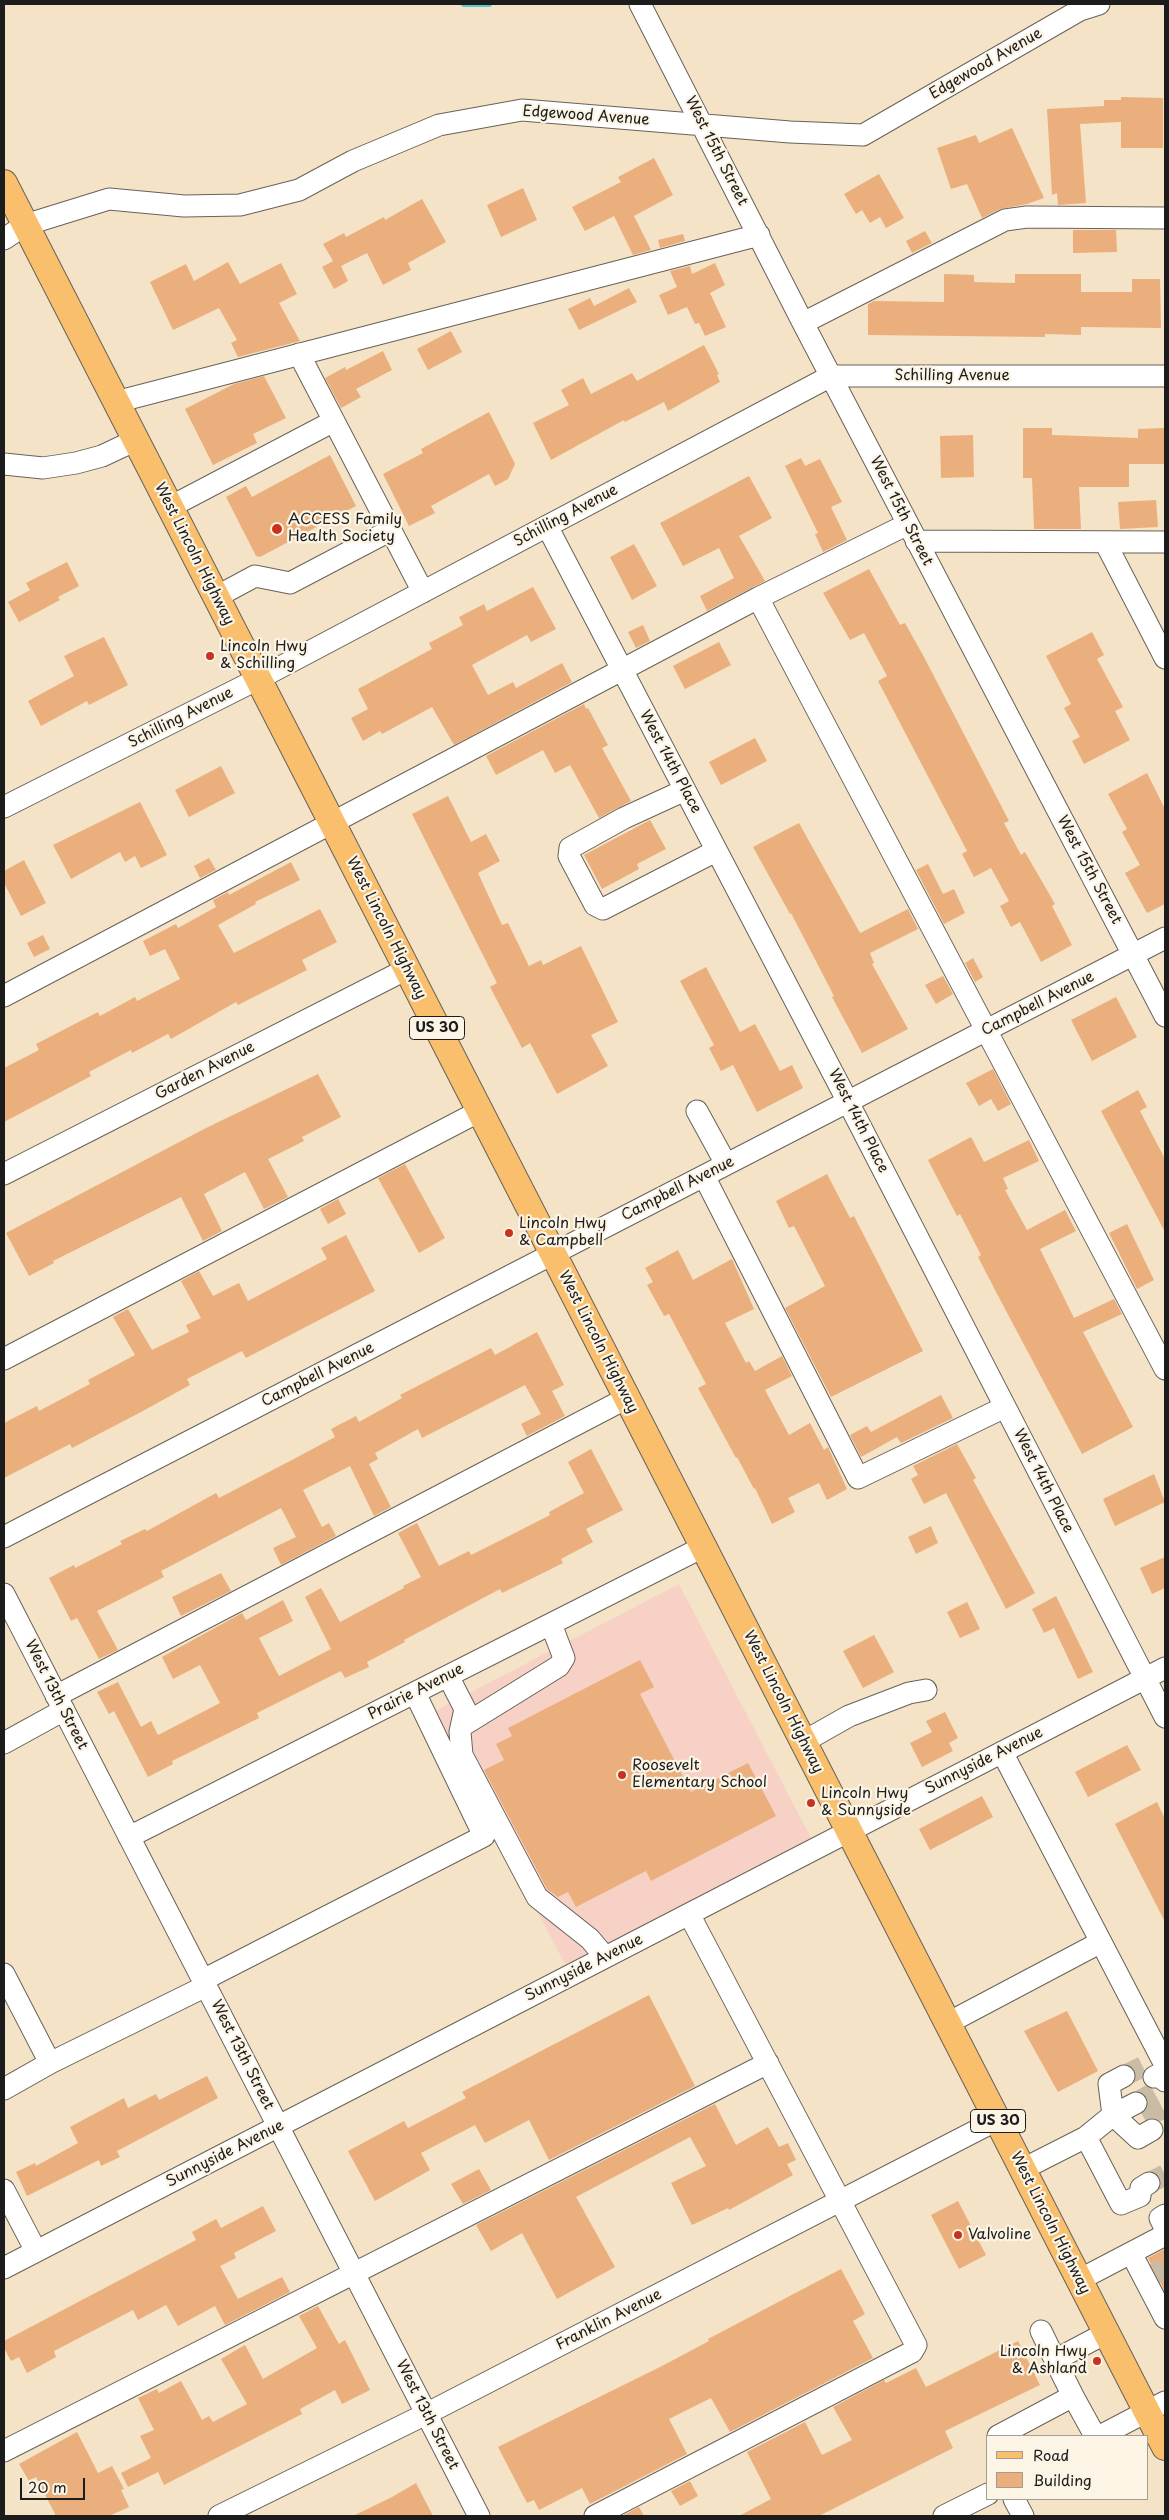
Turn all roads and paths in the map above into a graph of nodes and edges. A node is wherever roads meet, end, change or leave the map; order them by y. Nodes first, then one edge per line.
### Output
1 (640, 4) edge
2 (1099, 4) edge
3 (703, 126) junction
4 (4, 183) edge
5 (1165, 218) edge
6 (14, 232) edge
7 (759, 235) junction
8 (803, 323) junction
9 (299, 354) junction
10 (832, 376) junction
11 (1165, 376) edge
12 (116, 402) junction
13 (334, 421) junction
14 (136, 440) junction
15 (4, 464) edge
16 (170, 507) junction
17 (547, 526) junction
18 (391, 530) junction
19 (912, 532) junction
20 (1105, 542) junction
21 (1165, 542) edge
22 (424, 592) junction
23 (216, 597) junction
24 (758, 598) junction
25 (1165, 658) edge
26 (622, 670) junction
27 (258, 679) junction
28 (685, 790) junction
29 (4, 807) edge
30 (331, 822) junction
31 (716, 851) junction
32 (1165, 938) edge
33 (1133, 954) junction
34 (407, 969) junction
35 (4, 996) edge
36 (1165, 1016) edge
37 (988, 1030) junction
38 (848, 1102) junction
39 (480, 1111) junction
40 (697, 1111) dead end
41 (726, 1164) junction
42 (4, 1174) edge
43 (704, 1176) junction
44 (553, 1254) junction
45 (4, 1359) edge
46 (1165, 1369) edge
47 (627, 1398) junction
48 (1005, 1407) junction
49 (4, 1537) edge
50 (703, 1547) junction
51 (4, 1594) edge
52 (551, 1624) junction
53 (1165, 1668) edge
54 (448, 1676) junction
55 (1145, 1679) junction
56 (926, 1690) dead end
57 (415, 1693) junction
58 (60, 1703) junction
59 (1165, 1717) edge
60 (462, 1726) junction
61 (803, 1742) junction
62 (4, 1743) edge
63 (1002, 1752) junction
64 (849, 1831) junction
65 (129, 1837) junction
66 (689, 1914) junction
67 (1101, 1942) junction
68 (605, 1957) junction
69 (4, 1974) edge
70 (205, 1983) junction
71 (948, 2023) junction
72 (50, 2063) junction
73 (768, 2063) junction
74 (1161, 2077) edge
75 (4, 2089) edge
76 (1137, 2103) junction
77 (1113, 2115) junction
78 (997, 2120) junction
79 (278, 2126) junction
80 (1086, 2137) junction
81 (1023, 2169) junction
82 (4, 2190) edge
83 (1150, 2191) tunnel mouth
84 (840, 2201) junction
85 (1165, 2215) edge
86 (1165, 2228) edge
87 (1165, 2235) edge
88 (36, 2251) junction
89 (1131, 2252) junction
90 (4, 2268) edge
91 (355, 2275) junction
92 (1079, 2280) junction
93 (1162, 2308) edge
94 (1041, 2331) dead end
95 (1106, 2333) junction
96 (1055, 2360) junction
97 (1073, 2396) junction
98 (1156, 2407) edge
99 (426, 2414) junction
100 (1000, 2435) edge
101 (1093, 2435) edge
102 (1102, 2435) edge
103 (1165, 2447) edge
104 (4, 2451) edge
105 (986, 2495) edge
106 (1015, 2500) edge
107 (218, 2516) edge
108 (479, 2516) edge
109 (595, 2516) edge
110 (944, 2516) edge
111 (1023, 2516) edge

1 - 3 street, West 15th Street
2 - 3 street, Edgewood Avenue
3 - 6 street, Edgewood Avenue
3 - 7 street, West 15th Street
4 - 6 main road, West Lincoln Highway / US 30
5 - 8 street
6 - 12 main road, West Lincoln Highway / US 30
7 - 8 street, West 15th Street
7 - 9 street
8 - 10 street, West 15th Street
9 - 12 street
9 - 13 street
10 - 11 street, Schilling Avenue
10 - 17 street, Schilling Avenue
10 - 19 street, West 15th Street
12 - 14 main road, West Lincoln Highway / US 30
13 - 16 street
13 - 18 street
14 - 15 street
14 - 16 main road, West Lincoln Highway / US 30
16 - 23 main road, West Lincoln Highway / US 30
17 - 22 street, Schilling Avenue
17 - 26 street, West 14th Place
18 - 22 street
18 - 23 street
19 - 20 street
19 - 24 street
19 - 33 street, West 15th Street
20 - 21 street
20 - 25 street
22 - 27 street, Schilling Avenue
23 - 27 main road, West Lincoln Highway / US 30
24 - 26 street
24 - 37 street
26 - 28 street, West 14th Place
26 - 30 street
27 - 29 street, Schilling Avenue
27 - 30 main road, West Lincoln Highway / US 30
28 - 31 street, West 14th Place
28 - 31 street
30 - 34 main road, West Lincoln Highway / US 30
30 - 35 street
31 - 38 street, West 14th Place
32 - 33 street, Campbell Avenue
33 - 36 street, West 15th Street
33 - 37 street, Campbell Avenue
34 - 39 main road, West Lincoln Highway / US 30
34 - 42 street, Garden Avenue
37 - 38 street, Campbell Avenue
37 - 46 street
38 - 41 street, Campbell Avenue
38 - 48 street, West 14th Place
39 - 44 main road, West Lincoln Highway / US 30
39 - 45 street
40 - 41 street
41 - 43 street, Campbell Avenue
43 - 44 street, Campbell Avenue
43 - 48 street
44 - 47 main road, West Lincoln Highway / US 30
44 - 49 street, Campbell Avenue
47 - 50 main road, West Lincoln Highway / US 30
47 - 58 street
48 - 55 street, West 14th Place
50 - 52 street, Prairie Avenue
50 - 61 main road, West Lincoln Highway / US 30
51 - 58 street, West 13th Street
52 - 54 street, Prairie Avenue
52 - 60 street
53 - 55 street, Sunnyside Avenue
54 - 57 street, Prairie Avenue
54 - 60 street
55 - 59 street, West 14th Place
55 - 63 street, Sunnyside Avenue
56 - 61 street
57 - 65 street, Prairie Avenue
57 - 70 street
58 - 62 street
58 - 65 street, West 13th Street
60 - 68 street
61 - 64 main road, West Lincoln Highway / US 30
63 - 64 street, Sunnyside Avenue
63 - 67 street
64 - 66 street, Sunnyside Avenue
64 - 71 main road, West Lincoln Highway / US 30
65 - 70 street, West 13th Street
66 - 68 street, Sunnyside Avenue
66 - 73 street
67 - 71 street
67 - 74 street
68 - 79 street, Sunnyside Avenue
69 - 72 street
70 - 72 street
70 - 79 street, West 13th Street
71 - 78 main road, West Lincoln Highway / US 30
72 - 75 street
73 - 84 street
73 - 91 street
76 - 77 street
76 - 77 street
76 - 77 street
77 - 80 street
78 - 81 main road, West Lincoln Highway / US 30
78 - 84 street, Franklin Avenue
79 - 88 street, Sunnyside Avenue
79 - 91 street, West 13th Street
80 - 81 street
80 - 83 street
81 - 92 main road, West Lincoln Highway / US 30
82 - 88 street
84 - 99 street, Franklin Avenue
84 - 109 street
85 - 86 street
87 - 89 street
88 - 90 street, Sunnyside Avenue
89 - 92 street
89 - 93 street
91 - 99 street, West 13th Street
91 - 104 street
92 - 95 main road, West Lincoln Highway / US 30
94 - 96 street
95 - 96 street
95 - 98 main road, West Lincoln Highway / US 30
96 - 97 street
97 - 100 street
97 - 101 street
98 - 102 street
98 - 103 main road, West Lincoln Highway / US 30
99 - 107 street, Franklin Avenue
99 - 108 street, West 13th Street
105 - 110 street
106 - 111 street

